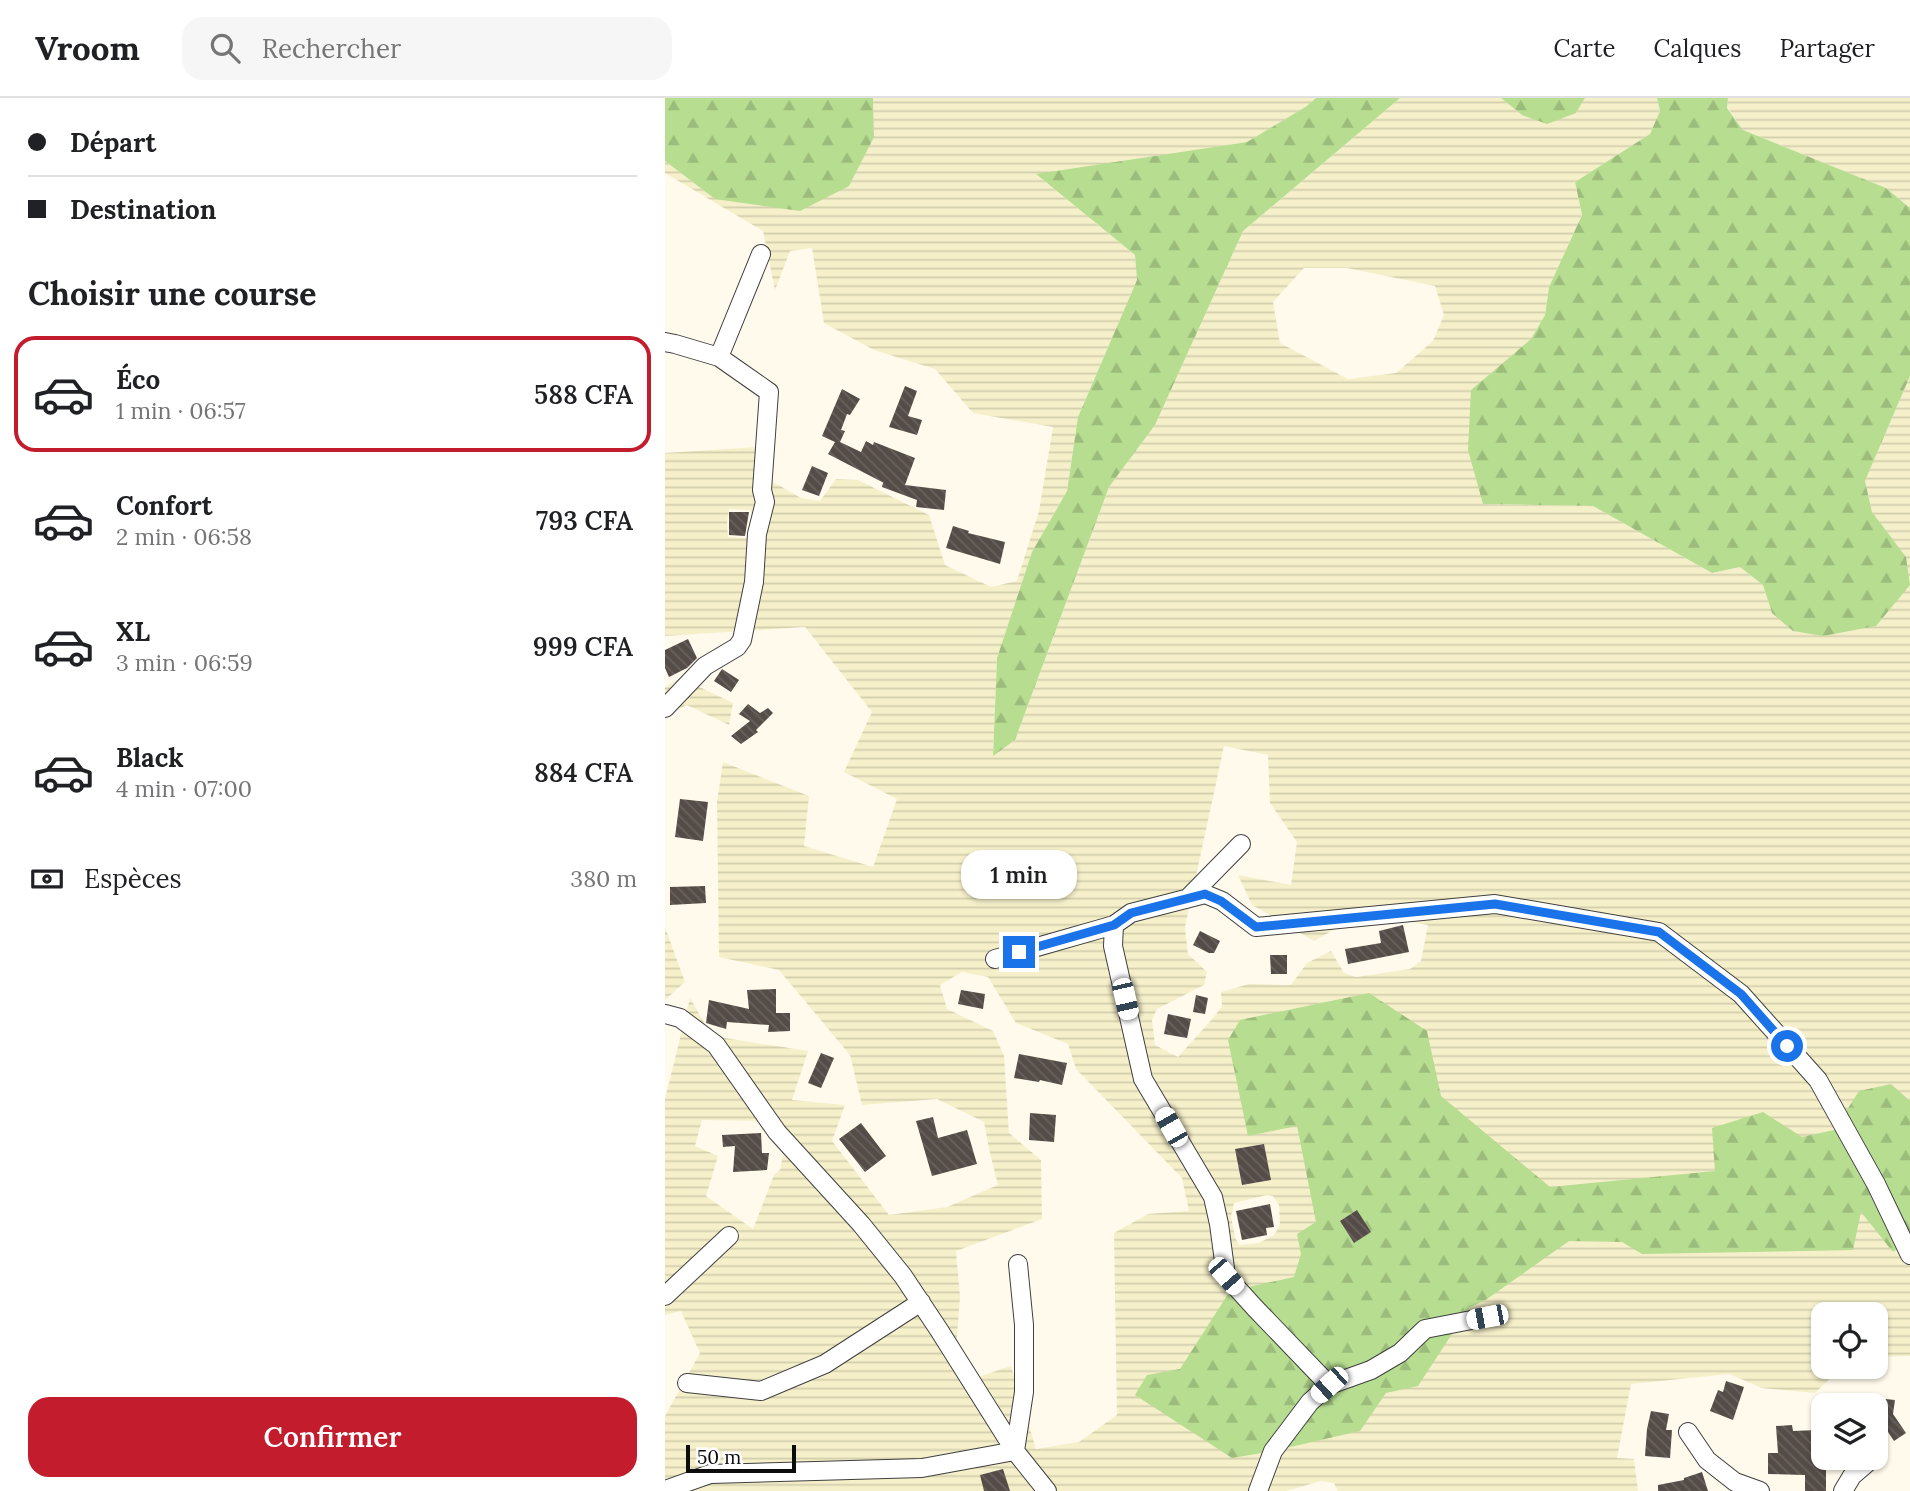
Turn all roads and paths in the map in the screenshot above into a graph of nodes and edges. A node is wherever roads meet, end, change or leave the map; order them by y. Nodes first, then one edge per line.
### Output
1 (761, 254) dead end
2 (665, 342) edge
3 (719, 357) junction
4 (665, 708) edge
5 (1241, 844) dead end
6 (1187, 899) junction
7 (1114, 925) junction
8 (995, 959) dead end
9 (665, 1014) edge
10 (729, 1236) dead end
11 (1910, 1255) edge
12 (1018, 1264) dead end
13 (665, 1296) edge
14 (921, 1302) junction
15 (1487, 1317) dead end
16 (687, 1383) dead end
17 (1329, 1385) junction
18 (1688, 1432) dead end
19 (1015, 1451) junction
20 (1859, 1470) edge
21 (665, 1490) edge
22 (1047, 1491) edge
23 (1258, 1491) edge
24 (1760, 1491) edge
25 (1843, 1491) edge

1 - 3 street
2 - 3 street
3 - 4 street
5 - 6 street
6 - 7 street
6 - 11 street
7 - 8 street
7 - 17 street
9 - 14 street
10 - 13 street
12 - 19 street
14 - 16 street
14 - 19 street
15 - 17 street
17 - 23 street
18 - 24 street
19 - 21 street
19 - 22 street
20 - 25 street

